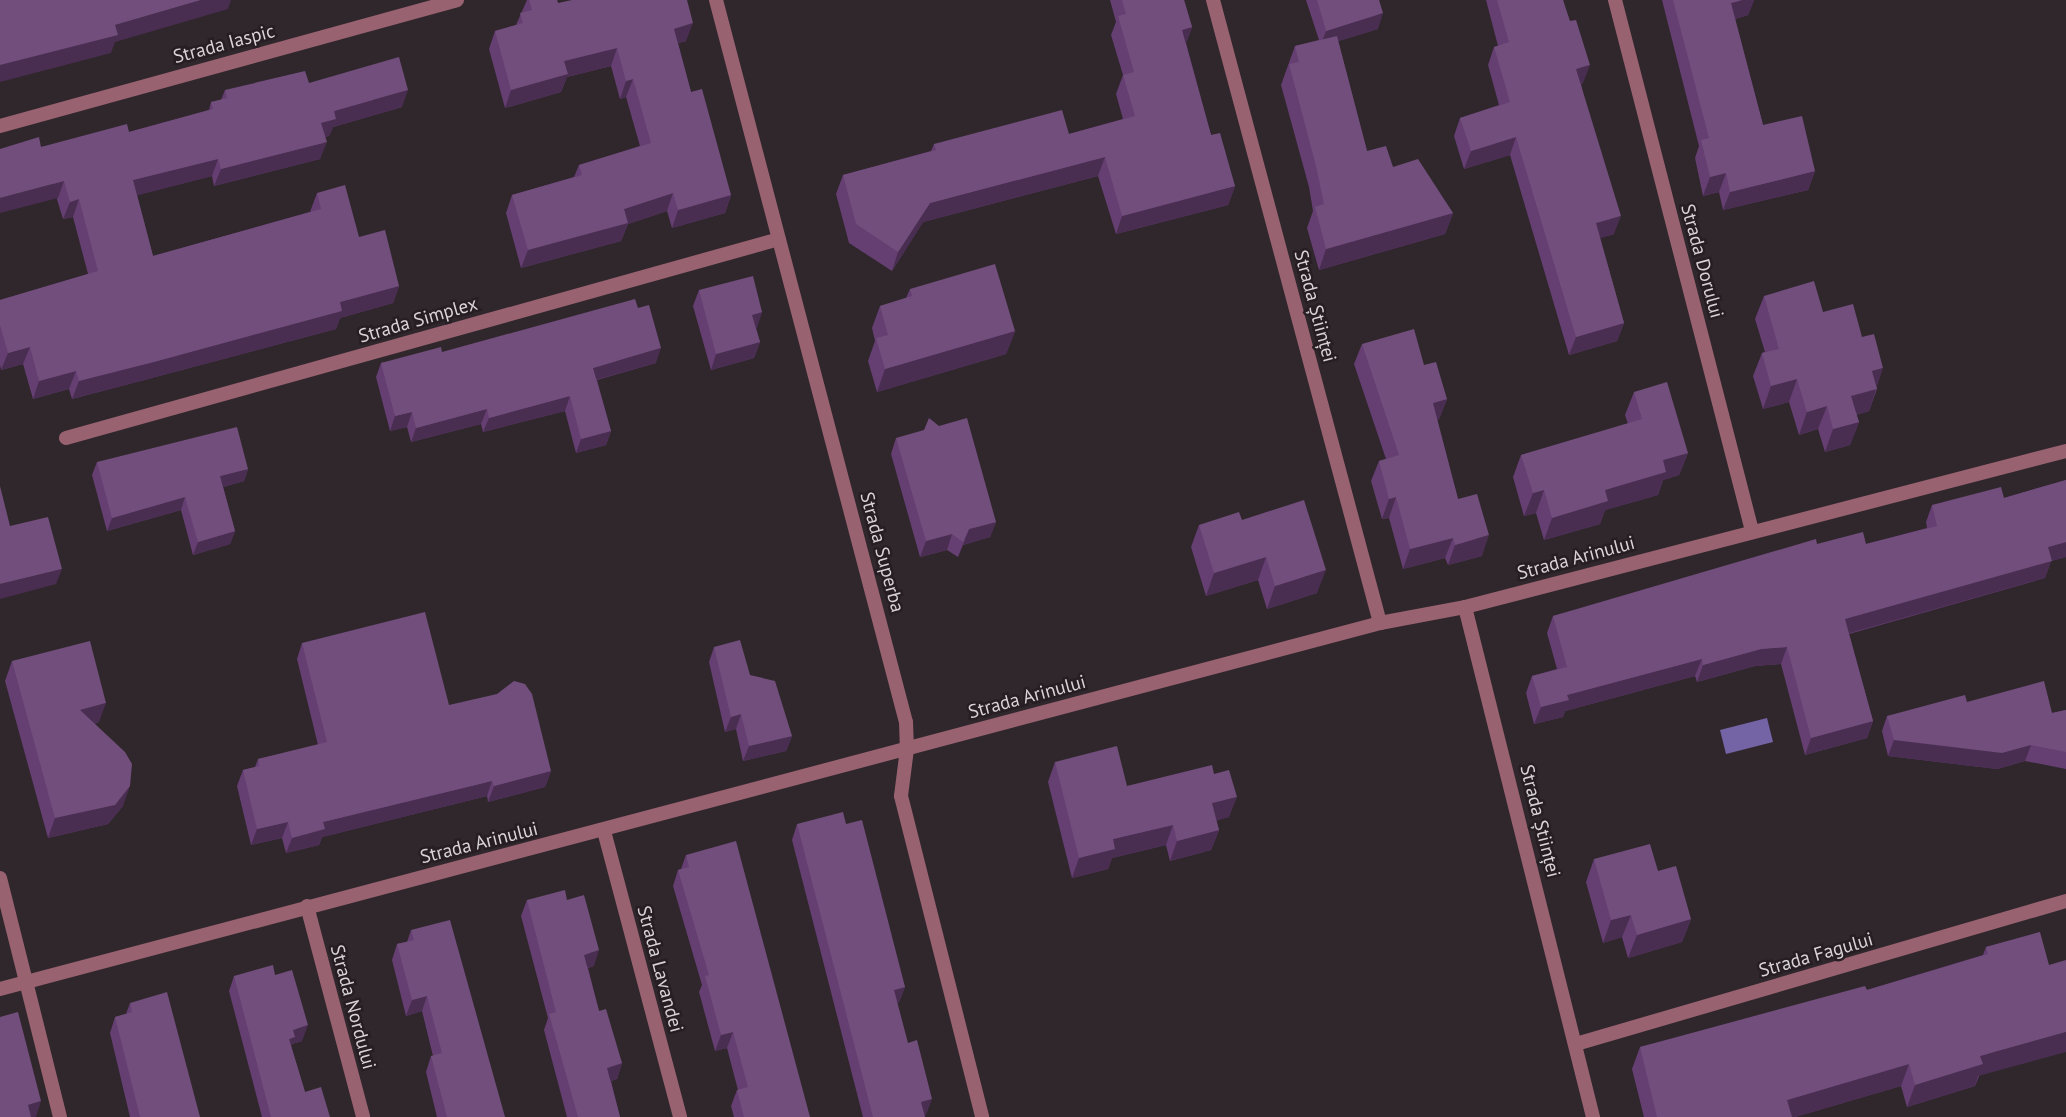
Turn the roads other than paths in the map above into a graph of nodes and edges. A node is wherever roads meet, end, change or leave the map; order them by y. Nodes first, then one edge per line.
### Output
1 (457, 0) edge
2 (716, 0) edge
3 (1213, 0) edge
4 (1615, 0) edge
5 (0, 126) edge
6 (779, 239) junction
7 (66, 438) dead end
8 (2066, 451) edge
9 (1752, 531) junction
10 (1465, 607) junction
11 (1380, 623) junction
12 (907, 748) junction
13 (604, 831) junction
14 (0, 878) edge
15 (2066, 901) edge
16 (307, 906) junction
17 (24, 981) junction
18 (0, 989) edge
19 (1576, 1044) junction
20 (60, 1117) edge
21 (362, 1117) edge
22 (680, 1117) edge
23 (982, 1117) edge
24 (1593, 1117) edge

1 - 5 street, Strada Iaspic
2 - 6 street, Strada Superba
3 - 11 street, Strada Științei
4 - 9 street, Strada Dorului
6 - 7 street, Strada Simplex
6 - 12 street, Strada Superba
8 - 9 street, Strada Arinului
9 - 10 street, Strada Arinului
10 - 11 street, Strada Arinului
10 - 19 street, Strada Științei
11 - 12 street, Strada Arinului
12 - 13 street, Strada Arinului
12 - 23 street, Strada Superba
13 - 16 street, Strada Arinului
13 - 22 street, Strada Lavandei
14 - 17 street
15 - 19 street, Strada Fagului
16 - 17 street, Strada Arinului
16 - 21 street, Strada Nordului
17 - 18 street, Strada Arinului
17 - 20 street
19 - 24 street, Strada Științei

